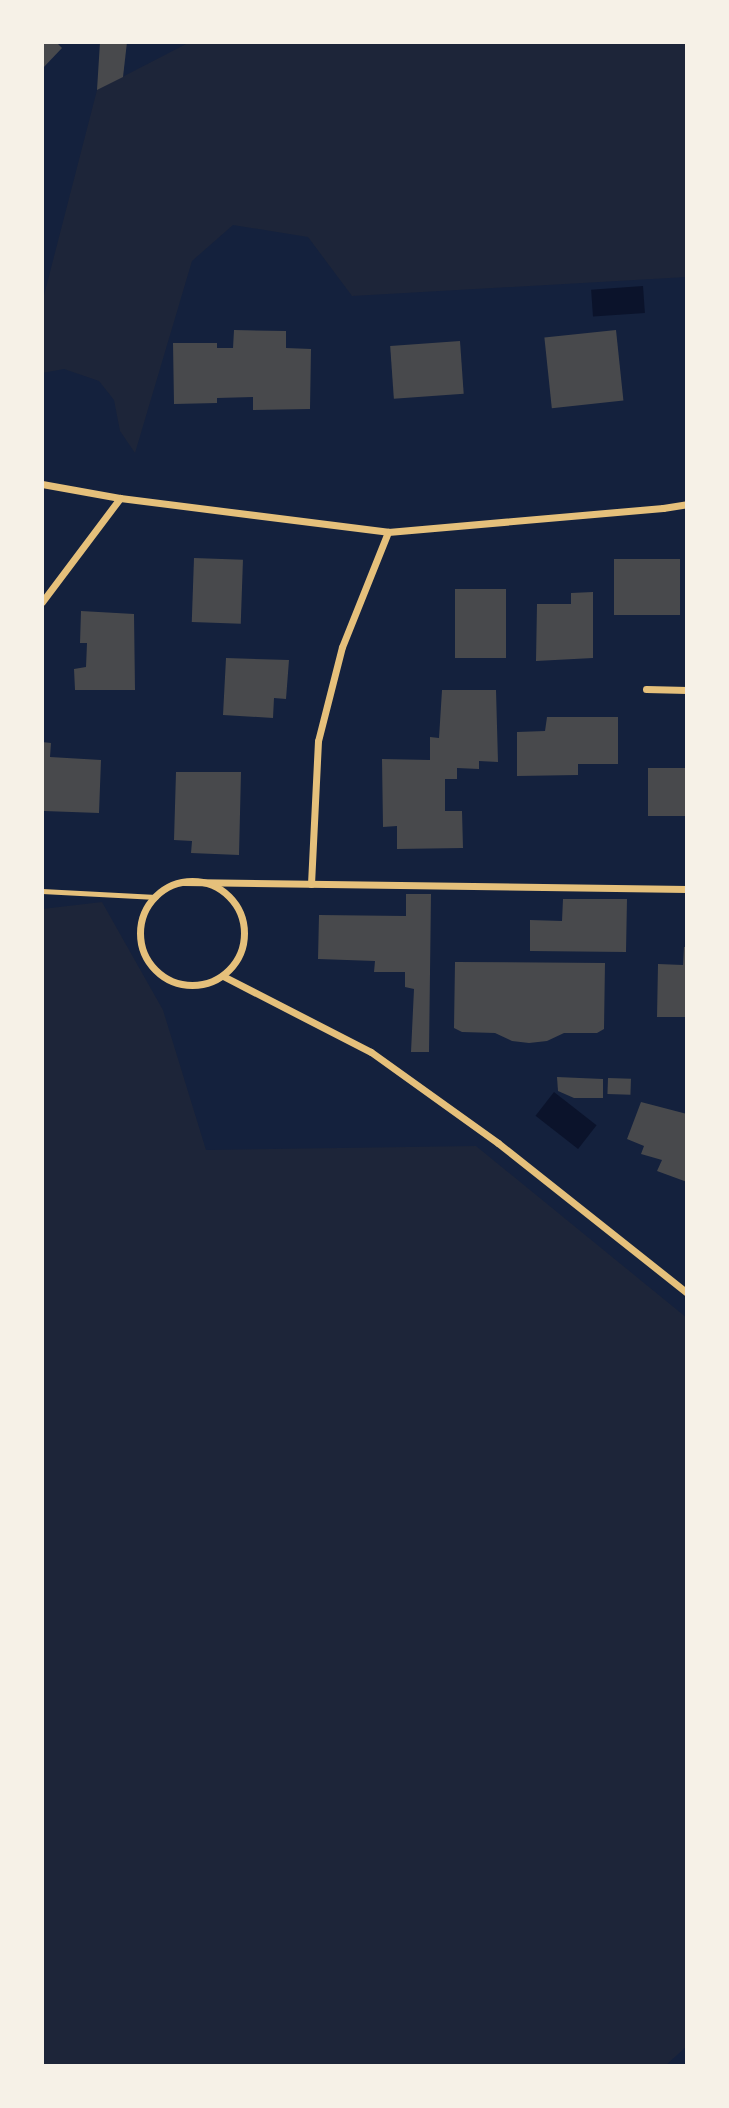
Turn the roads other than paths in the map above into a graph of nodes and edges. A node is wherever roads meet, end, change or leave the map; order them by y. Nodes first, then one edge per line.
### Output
1 (42, 484) edge
2 (120, 498) junction
3 (687, 503) edge
4 (388, 532) junction
5 (42, 603) edge
6 (646, 689) dead end
7 (687, 690) edge
8 (184, 882) junction
9 (312, 884) junction
10 (687, 889) edge
11 (223, 976) junction
12 (687, 1293) edge

1 - 2 street
2 - 4 street
2 - 5 street
3 - 4 street
4 - 9 street
6 - 7 street
8 - 9 street
8 - 11 street
8 - 11 street
9 - 10 street
11 - 12 street

